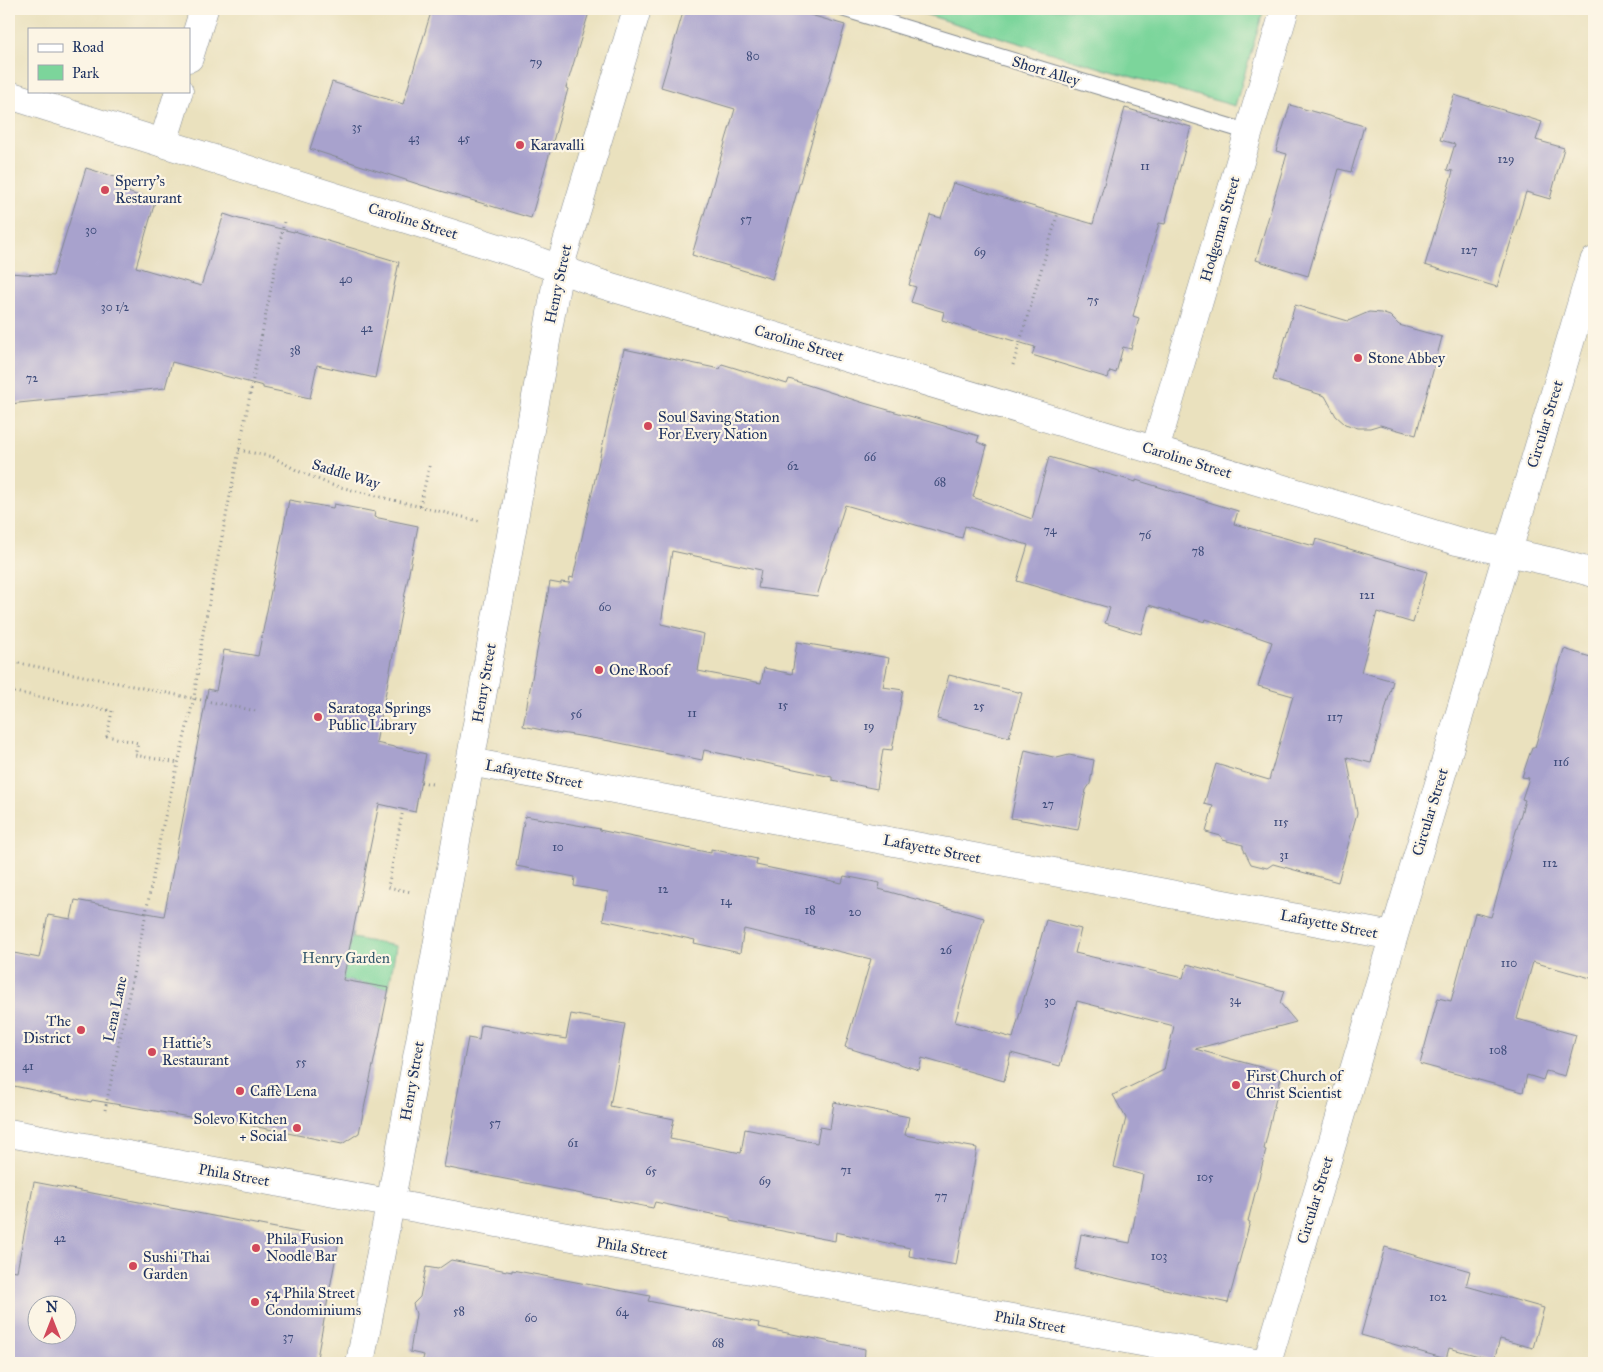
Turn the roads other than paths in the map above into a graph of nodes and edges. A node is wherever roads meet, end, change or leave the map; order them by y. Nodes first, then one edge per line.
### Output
1 (204, 9) edge
2 (636, 9) edge
3 (844, 9) edge
4 (1285, 9) edge
5 (190, 55) edge
6 (179, 92) edge
7 (9, 94) edge
8 (1248, 132) junction
9 (163, 143) junction
10 (1594, 261) edge
11 (559, 269) junction
12 (1155, 450) junction
13 (1507, 552) junction
14 (1594, 573) edge
15 (470, 762) junction
16 (1393, 936) junction
17 (9, 1133) edge
18 (390, 1204) junction
19 (360, 1363) edge
20 (1255, 1363) edge
21 (1267, 1363) edge

1 - 5 street
2 - 11 street, Henry Street
3 - 8 lane, Short Alley
4 - 8 street, Hodgeman Street
6 - 9 street
7 - 9 street, Caroline Street
8 - 12 street, Hodgeman Street
9 - 11 street, Caroline Street
10 - 13 street, Circular Street
11 - 12 street, Caroline Street
11 - 15 street, Henry Street
12 - 13 street, Caroline Street
13 - 14 street, Caroline Street
13 - 16 street, Circular Street
15 - 16 street, Lafayette Street
15 - 18 street, Henry Street
16 - 21 street, Circular Street
17 - 18 street, Phila Street
18 - 19 street, Henry Street
18 - 20 street, Phila Street

